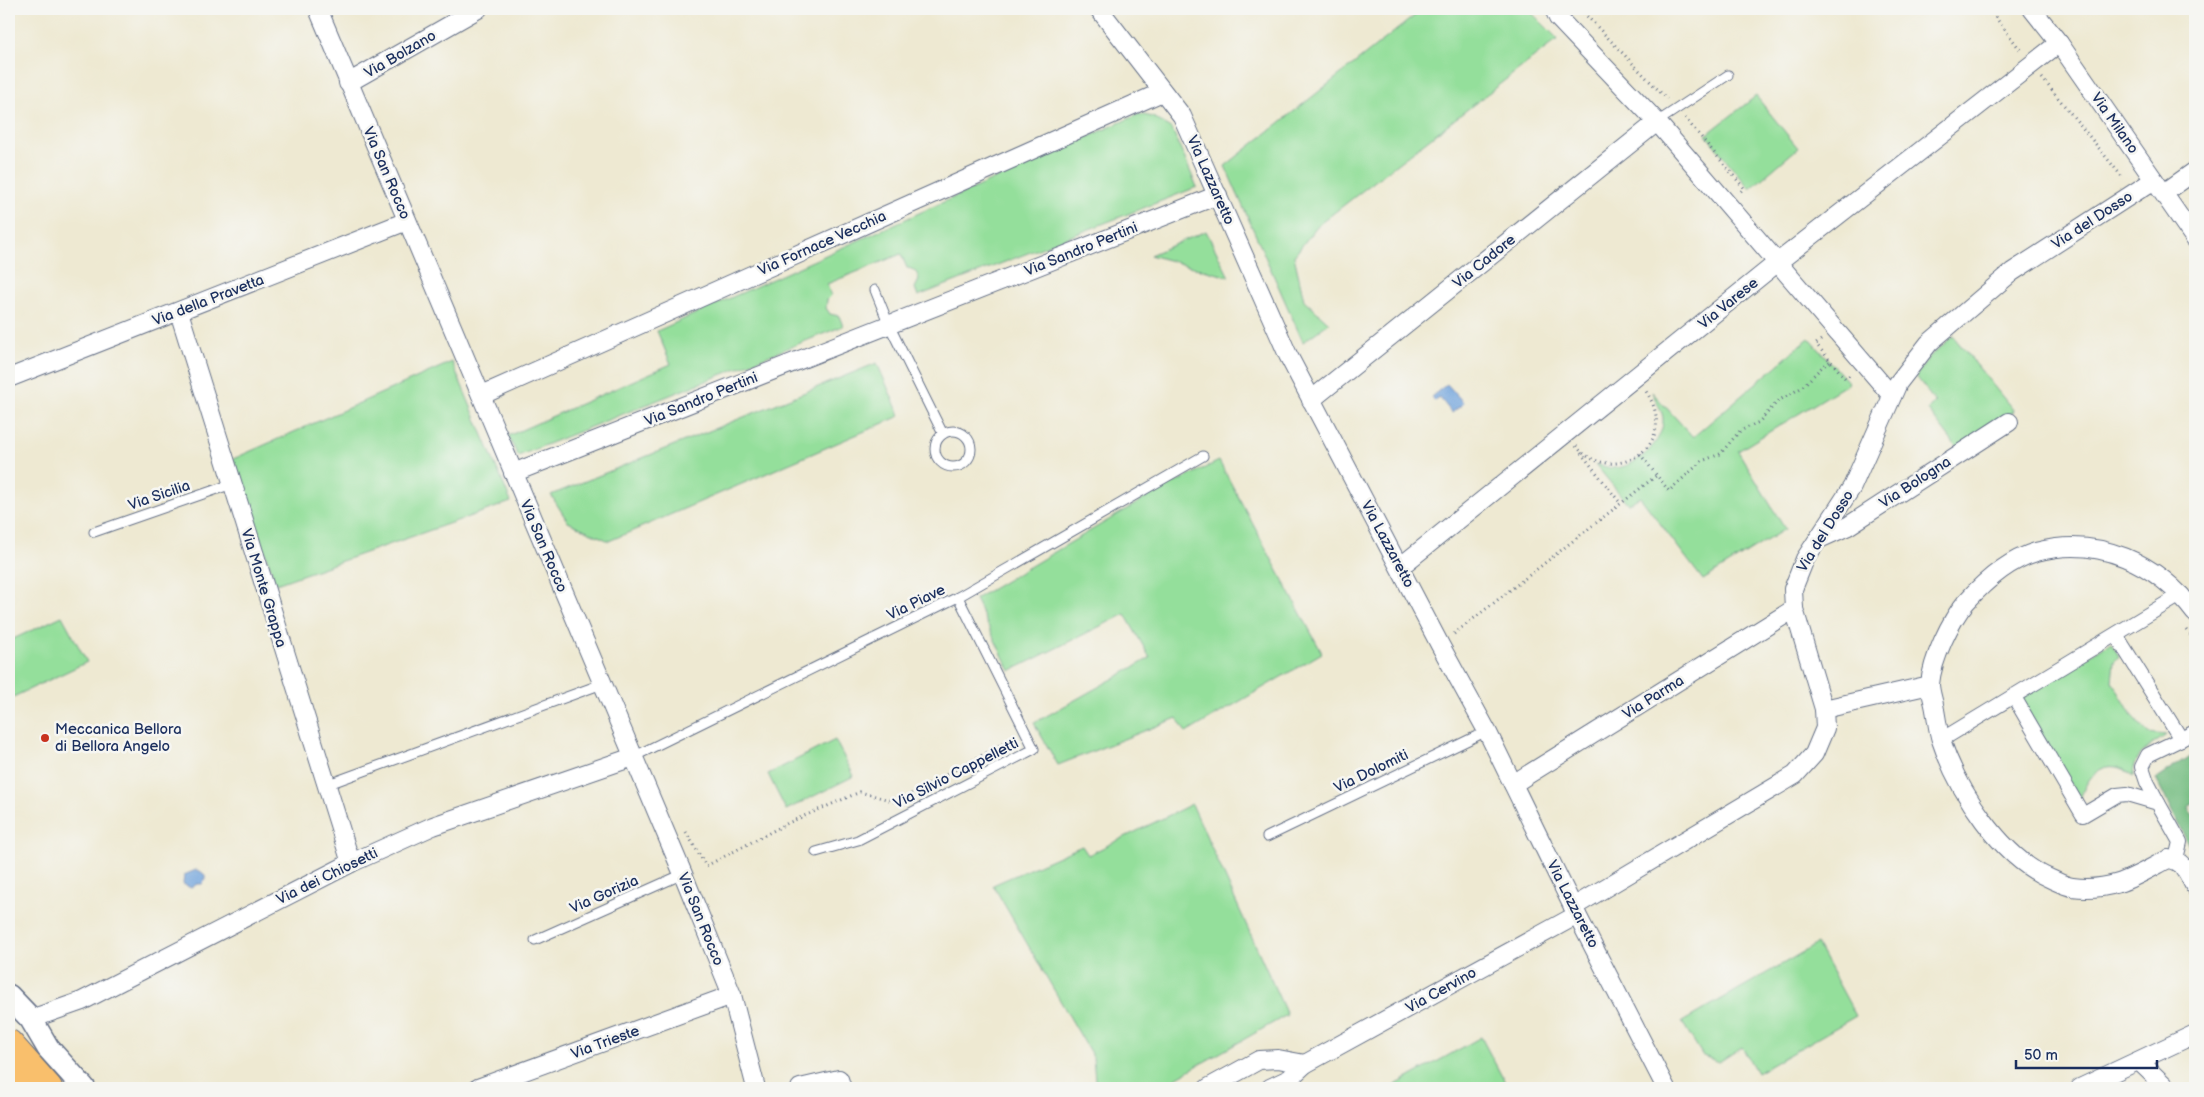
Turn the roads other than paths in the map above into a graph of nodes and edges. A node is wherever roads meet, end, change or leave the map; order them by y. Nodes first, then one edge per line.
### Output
1 (318, 9) edge
2 (478, 9) edge
3 (1099, 9) edge
4 (1554, 9) edge
5 (2032, 9) edge
6 (2059, 43) junction
7 (1728, 75) dead end
8 (348, 83) junction
9 (1162, 92) junction
10 (1657, 122) junction
11 (2195, 171) edge
12 (2159, 186) junction
13 (1218, 195) junction
14 (407, 221) junction
15 (2195, 240) edge
16 (1778, 262) junction
17 (875, 290) dead end
18 (179, 312) junction
19 (889, 325) junction
20 (9, 378) edge
21 (482, 395) junction
22 (1892, 396) junction
23 (1311, 400) junction
24 (2009, 422) dead end
25 (943, 434) junction
26 (1202, 456) dead end
27 (513, 473) junction
28 (232, 484) junction
29 (94, 532) dead end
30 (1819, 539) junction
31 (1400, 567) junction
32 (958, 597) junction
33 (2175, 598) junction
34 (1794, 609) junction
35 (2195, 613) edge
36 (2116, 635) junction
37 (602, 684) junction
38 (1930, 685) junction
39 (2014, 697) junction
40 (1824, 709) junction
41 (1487, 731) junction
42 (2195, 732) edge
43 (2181, 739) junction
44 (1941, 740) junction
45 (633, 757) junction
46 (1513, 784) junction
47 (326, 785) junction
48 (2158, 803) junction
49 (1267, 836) dead end
50 (816, 852) dead end
51 (2176, 859) junction
52 (351, 863) junction
53 (683, 874) junction
54 (2195, 887) edge
55 (1575, 911) junction
56 (535, 940) dead end
57 (732, 995) junction
58 (9, 996) edge
59 (31, 1019) junction
60 (2195, 1034) edge
61 (9, 1044) edge
62 (2139, 1061) junction
63 (1305, 1064) junction
64 (9, 1080) edge
65 (16, 1088) edge
66 (48, 1088) edge
67 (84, 1088) edge
68 (478, 1088) edge
69 (756, 1088) edge
70 (800, 1088) edge
71 (842, 1088) edge
72 (1208, 1088) edge
73 (1270, 1088) edge
74 (1666, 1088) edge
75 (2080, 1088) edge
76 (2167, 1088) edge

1 - 8 street, Via San Rocco
2 - 8 street, Via Bolzano
3 - 9 street, Via Lazzaretto
4 - 10 street
5 - 6 street, Via Milano
6 - 12 street, Via Milano
6 - 16 street, Via Varese
7 - 10 lane
8 - 14 street, Via San Rocco
9 - 13 street, Via Lazzaretto
9 - 21 street, Via Fornace Vecchia
10 - 16 street
10 - 23 street, Via Cadore
11 - 12 street, Via del Dosso
12 - 15 street, Via Milano
12 - 22 street, Via del Dosso
13 - 19 street, Via Sandro Pertini
13 - 23 street, Via Lazzaretto
14 - 18 street, Via della Pravetta
14 - 21 street, Via San Rocco
16 - 22 street
16 - 31 street, Via Varese
17 - 19 lane
18 - 20 street, Via della Pravetta
18 - 28 street, Via Monte Grappa
19 - 25 lane
19 - 27 street, Via Sandro Pertini
21 - 27 street, Via San Rocco
22 - 30 street, Via del Dosso
23 - 31 street, Via Lazzaretto
24 - 30 street, Via Bologna
25 - 25 lane
26 - 32 lane, Via Piave
27 - 37 street, Via San Rocco
28 - 29 lane, Via Sicilia
28 - 47 street, Via Monte Grappa
30 - 34 street, Via del Dosso
31 - 41 street, Via Lazzaretto
32 - 45 lane, Via Piave
32 - 50 lane, Via Silvio Cappelletti
33 - 35 street
33 - 36 street
33 - 38 street
34 - 40 street, Via del Dosso
34 - 46 street, Via Parma
36 - 39 street
36 - 43 street
37 - 45 street, Via San Rocco
37 - 47 lane
38 - 40 street
38 - 44 street
39 - 44 street
39 - 48 street
40 - 55 street, Via del Dosso
41 - 46 street, Via Lazzaretto
41 - 49 lane, Via Dolomiti
42 - 43 street
43 - 48 street
44 - 51 street
45 - 52 street, Via dei Chiosetti
45 - 53 street, Via San Rocco
46 - 55 street, Via Lazzaretto
47 - 52 street, Via Monte Grappa
48 - 51 street
51 - 54 street
52 - 59 street, Via dei Chiosetti
53 - 56 lane, Via Gorizia
53 - 57 street, Via San Rocco
55 - 63 street, Via Cervino
55 - 74 street, Via Lazzaretto
57 - 68 street, Via Trieste
57 - 69 street, Via San Rocco
58 - 59 street
59 - 67 street
60 - 62 street
61 - 66 highway
62 - 75 street
62 - 76 street
63 - 72 street
63 - 73 street, Via Cervino
64 - 65 highway
70 - 71 street

